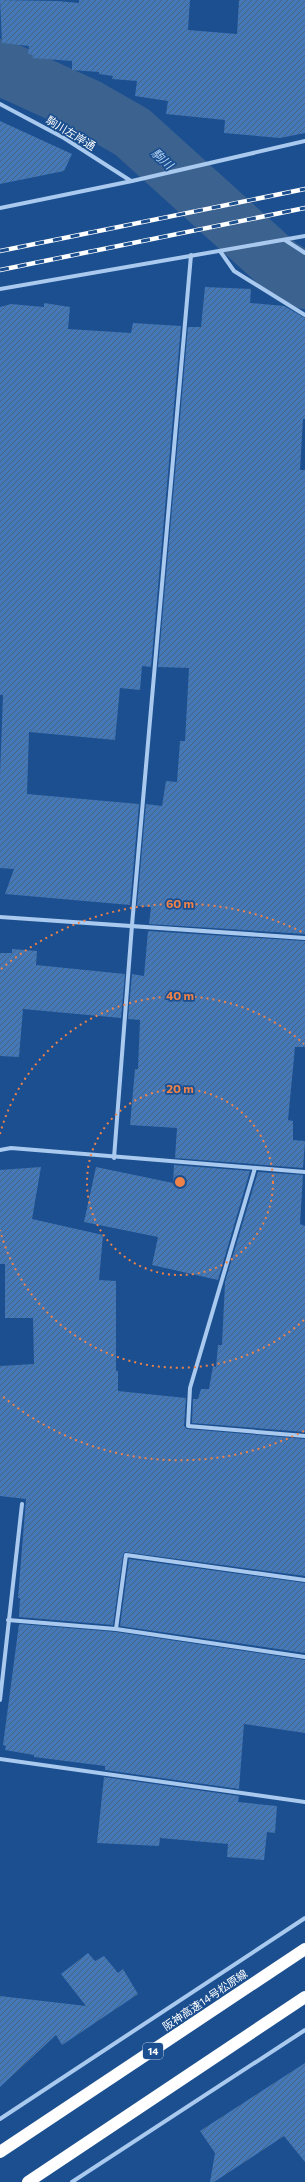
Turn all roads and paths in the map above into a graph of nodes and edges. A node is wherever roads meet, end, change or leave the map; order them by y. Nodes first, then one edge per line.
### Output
1 (0, 104) edge
2 (305, 141) edge
3 (132, 182) junction
4 (0, 208) edge
5 (305, 236) edge
6 (284, 240) junction
7 (220, 251) junction
8 (305, 253) edge
9 (191, 255) junction
10 (0, 289) edge
11 (305, 315) edge
12 (0, 916) edge
13 (132, 924) junction
14 (305, 938) edge
15 (0, 1150) edge
16 (114, 1158) junction
17 (255, 1168) junction
18 (305, 1172) edge
19 (305, 1436) edge
20 (22, 1504) dead end
21 (305, 1580) edge
22 (8, 1620) junction
23 (116, 1629) junction
24 (305, 1657) edge
25 (0, 1700) edge
26 (0, 1759) edge
27 (305, 1802) edge
28 (305, 1918) edge
29 (305, 1949) edge
30 (305, 1997) edge
31 (305, 2030) edge
32 (0, 2119) edge
33 (0, 2152) edge
34 (28, 2182) edge
35 (72, 2182) edge

1 - 3 street, 駒川左岸通
2 - 3 street
3 - 4 street
5 - 6 street
6 - 7 street
6 - 8 street
7 - 9 street
7 - 11 street
9 - 10 street
9 - 13 street
12 - 13 street
13 - 14 street
13 - 16 street
15 - 16 street
16 - 17 street
17 - 18 street
17 - 19 street
20 - 22 street
21 - 23 street
22 - 23 street
22 - 25 street
23 - 24 street
26 - 27 street
28 - 32 street
29 - 33 highway, 阪神高速14号松原線 / 14
30 - 34 highway
31 - 35 street

